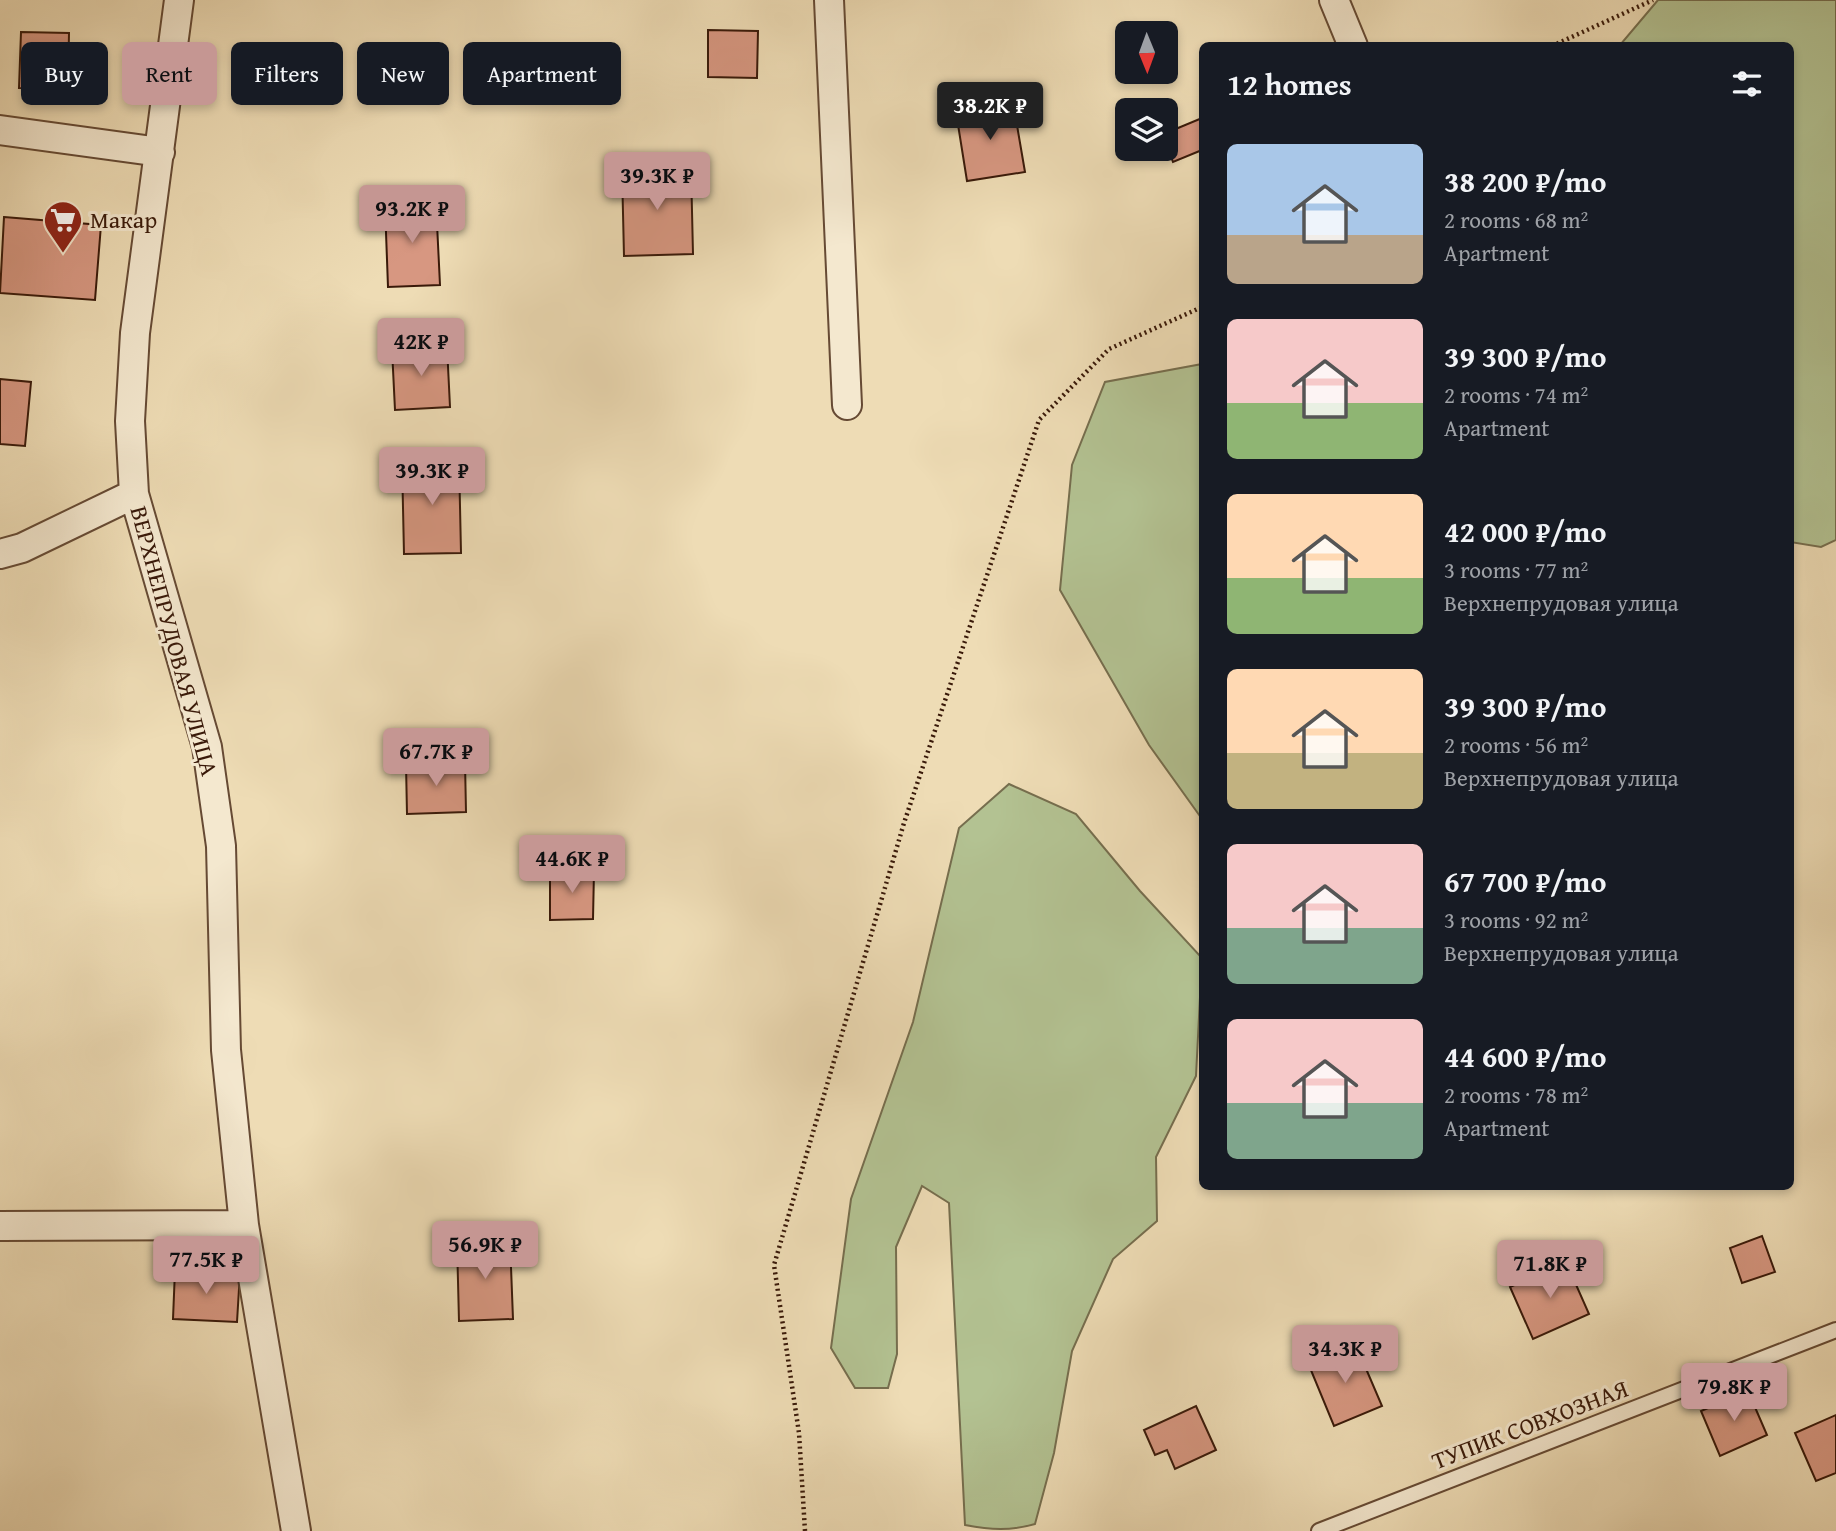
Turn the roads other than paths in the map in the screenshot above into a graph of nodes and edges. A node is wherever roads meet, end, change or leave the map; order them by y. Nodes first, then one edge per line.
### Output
1 (179, 0) edge
2 (829, 0) edge
3 (1334, 0) edge
4 (1351, 42) edge
5 (0, 130) edge
6 (160, 152) junction
7 (847, 405) dead end
8 (134, 494) junction
9 (0, 554) edge
10 (244, 1225) junction
11 (0, 1226) edge
12 (1836, 1330) edge
13 (296, 1531) edge
14 (1319, 1531) edge

1 - 6 street, ВЕРХНЕПРУДОВАЯ УЛИЦА
2 - 7 street
3 - 4 street
5 - 6 street
6 - 8 street, ВЕРХНЕПРУДОВАЯ УЛИЦА
8 - 9 street
8 - 10 street, ВЕРХНЕПРУДОВАЯ УЛИЦА
10 - 11 street
10 - 13 street, ВЕРХНЕПРУДОВАЯ УЛИЦА
12 - 14 lane, ТУПИК СОВХОЗНАЯ

